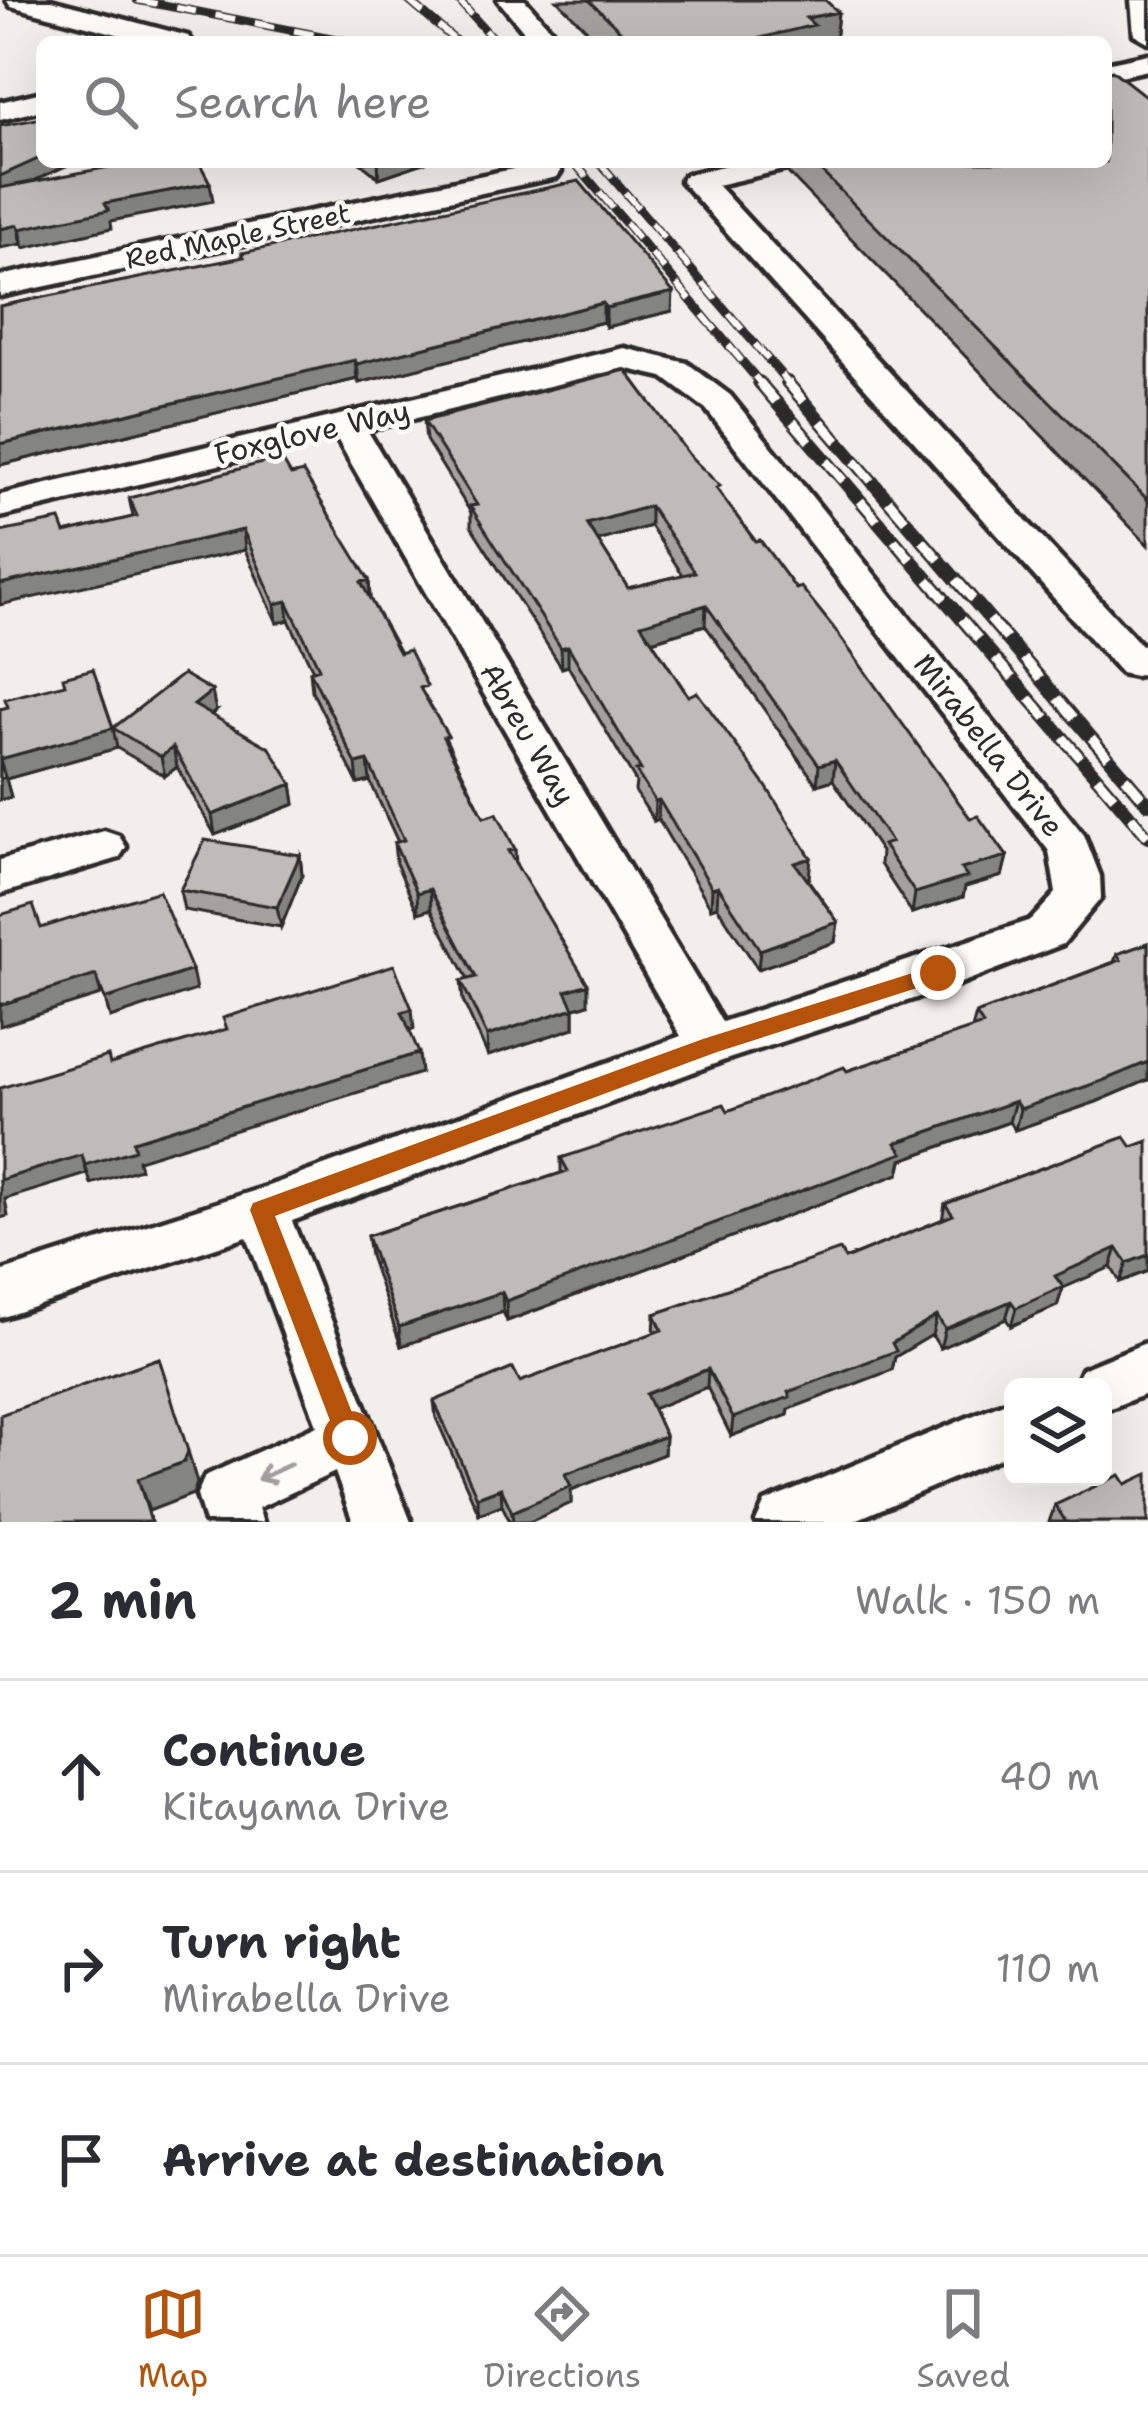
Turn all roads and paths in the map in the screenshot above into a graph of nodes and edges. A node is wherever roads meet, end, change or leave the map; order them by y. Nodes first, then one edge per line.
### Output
1 (20, 0) edge
2 (511, 0) edge
3 (1144, 0) edge
4 (1148, 34) edge
5 (143, 36) edge
6 (543, 36) edge
7 (1148, 62) edge
8 (1112, 70) edge
9 (36, 102) edge
10 (0, 111) edge
11 (534, 168) edge
12 (753, 168) edge
13 (0, 286) edge
14 (623, 358) joint
15 (346, 424) junction
16 (0, 506) edge
17 (1148, 656) edge
18 (104, 847) dead end
19 (0, 877) edge
20 (711, 1045) junction
21 (262, 1210) junction
22 (0, 1295) edge
23 (1148, 1367) edge
24 (1112, 1382) edge
25 (1004, 1429) edge
26 (350, 1438) junction
27 (234, 1522) edge
28 (382, 1522) edge
29 (785, 1522) edge

1 - 5 street
2 - 6 street
3 - 4 street
7 - 8 street
9 - 10 street
11 - 13 street, Red Maple Street
12 - 17 street
14 - 15 street, Foxglove Way
14 - 20 street, Mirabella Drive
15 - 16 street, Foxglove Way
15 - 20 street, Abreu Way
18 - 19 street
20 - 21 street, Mirabella Drive
21 - 22 street, Mirabella Drive
21 - 26 street
23 - 24 street
25 - 29 street
26 -> 27 street
26 - 28 street

